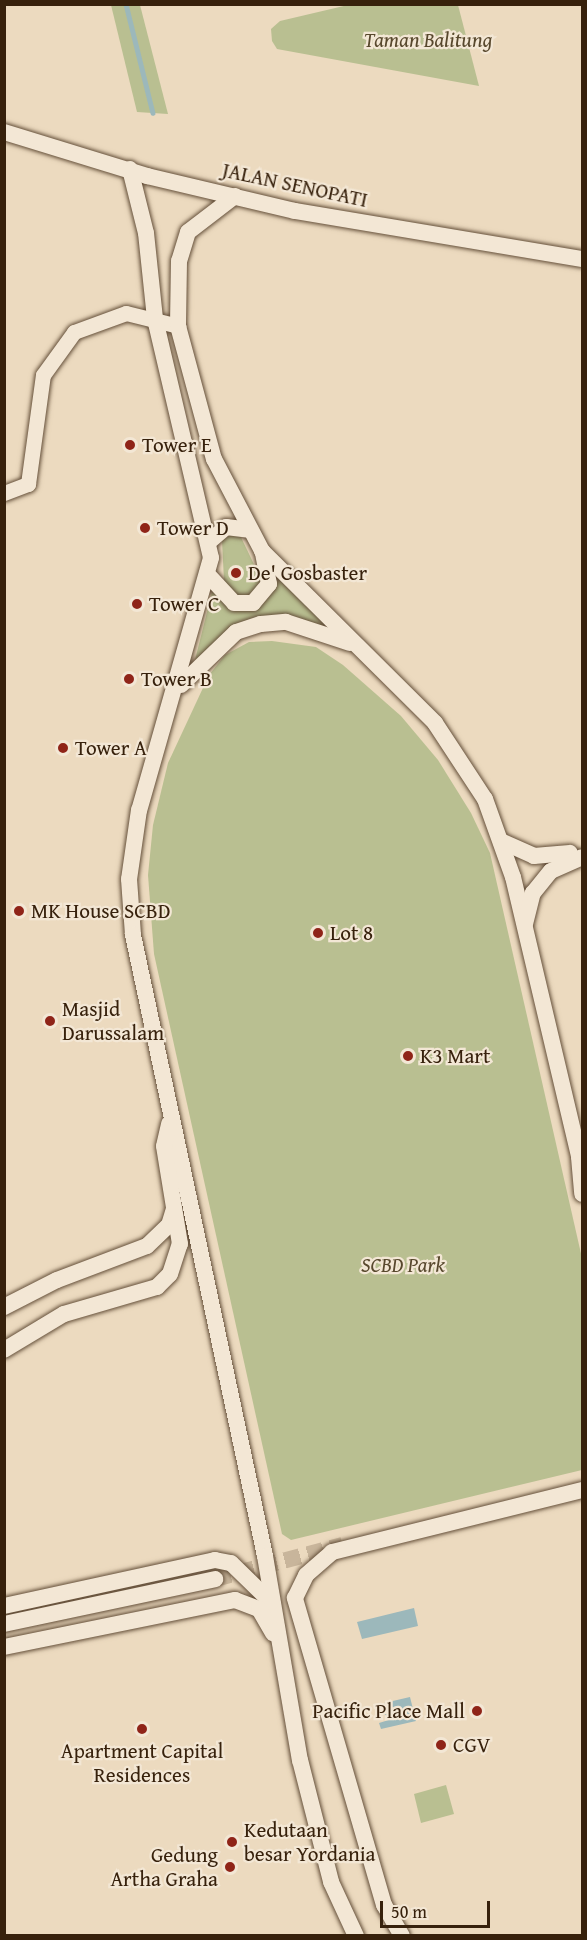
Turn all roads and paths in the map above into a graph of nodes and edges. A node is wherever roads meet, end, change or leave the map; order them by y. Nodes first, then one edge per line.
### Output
1 (4, 132) edge
2 (130, 169) junction
3 (235, 196) junction
4 (582, 259) edge
5 (155, 319) junction
6 (178, 326) junction
7 (4, 493) edge
8 (249, 530) junction
9 (211, 540) junction
10 (262, 551) junction
11 (210, 577) junction
12 (359, 647) junction
13 (177, 691) junction
14 (503, 842) junction
15 (582, 850) edge
16 (582, 857) edge
17 (524, 926) junction
18 (170, 1121) junction
19 (580, 1150) edge
20 (582, 1194) edge
21 (176, 1202) junction
22 (4, 1307) edge
23 (4, 1350) edge
24 (582, 1490) edge
25 (265, 1556) junction
26 (215, 1579) tunnel mouth
27 (271, 1602) junction
28 (4, 1606) edge
29 (8, 1626) edge
30 (4, 1647) edge
31 (284, 1662) junction
32 (314, 1672) junction
33 (356, 1935) edge
34 (402, 1935) edge

1 - 2 main road, JALAN SENOPATI
2 - 3 main road, JALAN SENOPATI
2 - 5 main road
3 - 4 main road, JALAN SENOPATI
3 - 6 main road
5 - 6 street
5 - 7 street
5 - 9 main road
6 - 8 main road
8 - 9 main road
8 - 10 main road
9 - 11 main road
10 - 11 main road
10 - 12 main road
11 - 13 main road
12 - 13 main road
12 - 14 main road
13 - 18 main road
14 - 15 main road
14 - 17 main road
16 - 17 main road
17 - 19 main road
18 - 21 main road
18 - 25 main road
19 - 20 main road
21 - 22 main road
21 - 23 main road
24 - 32 main road
25 - 27 main road
25 - 32 main road
26 - 29 main road
27 - 28 main road
27 - 31 main road
30 - 31 main road
31 - 33 main road
32 - 34 main road

